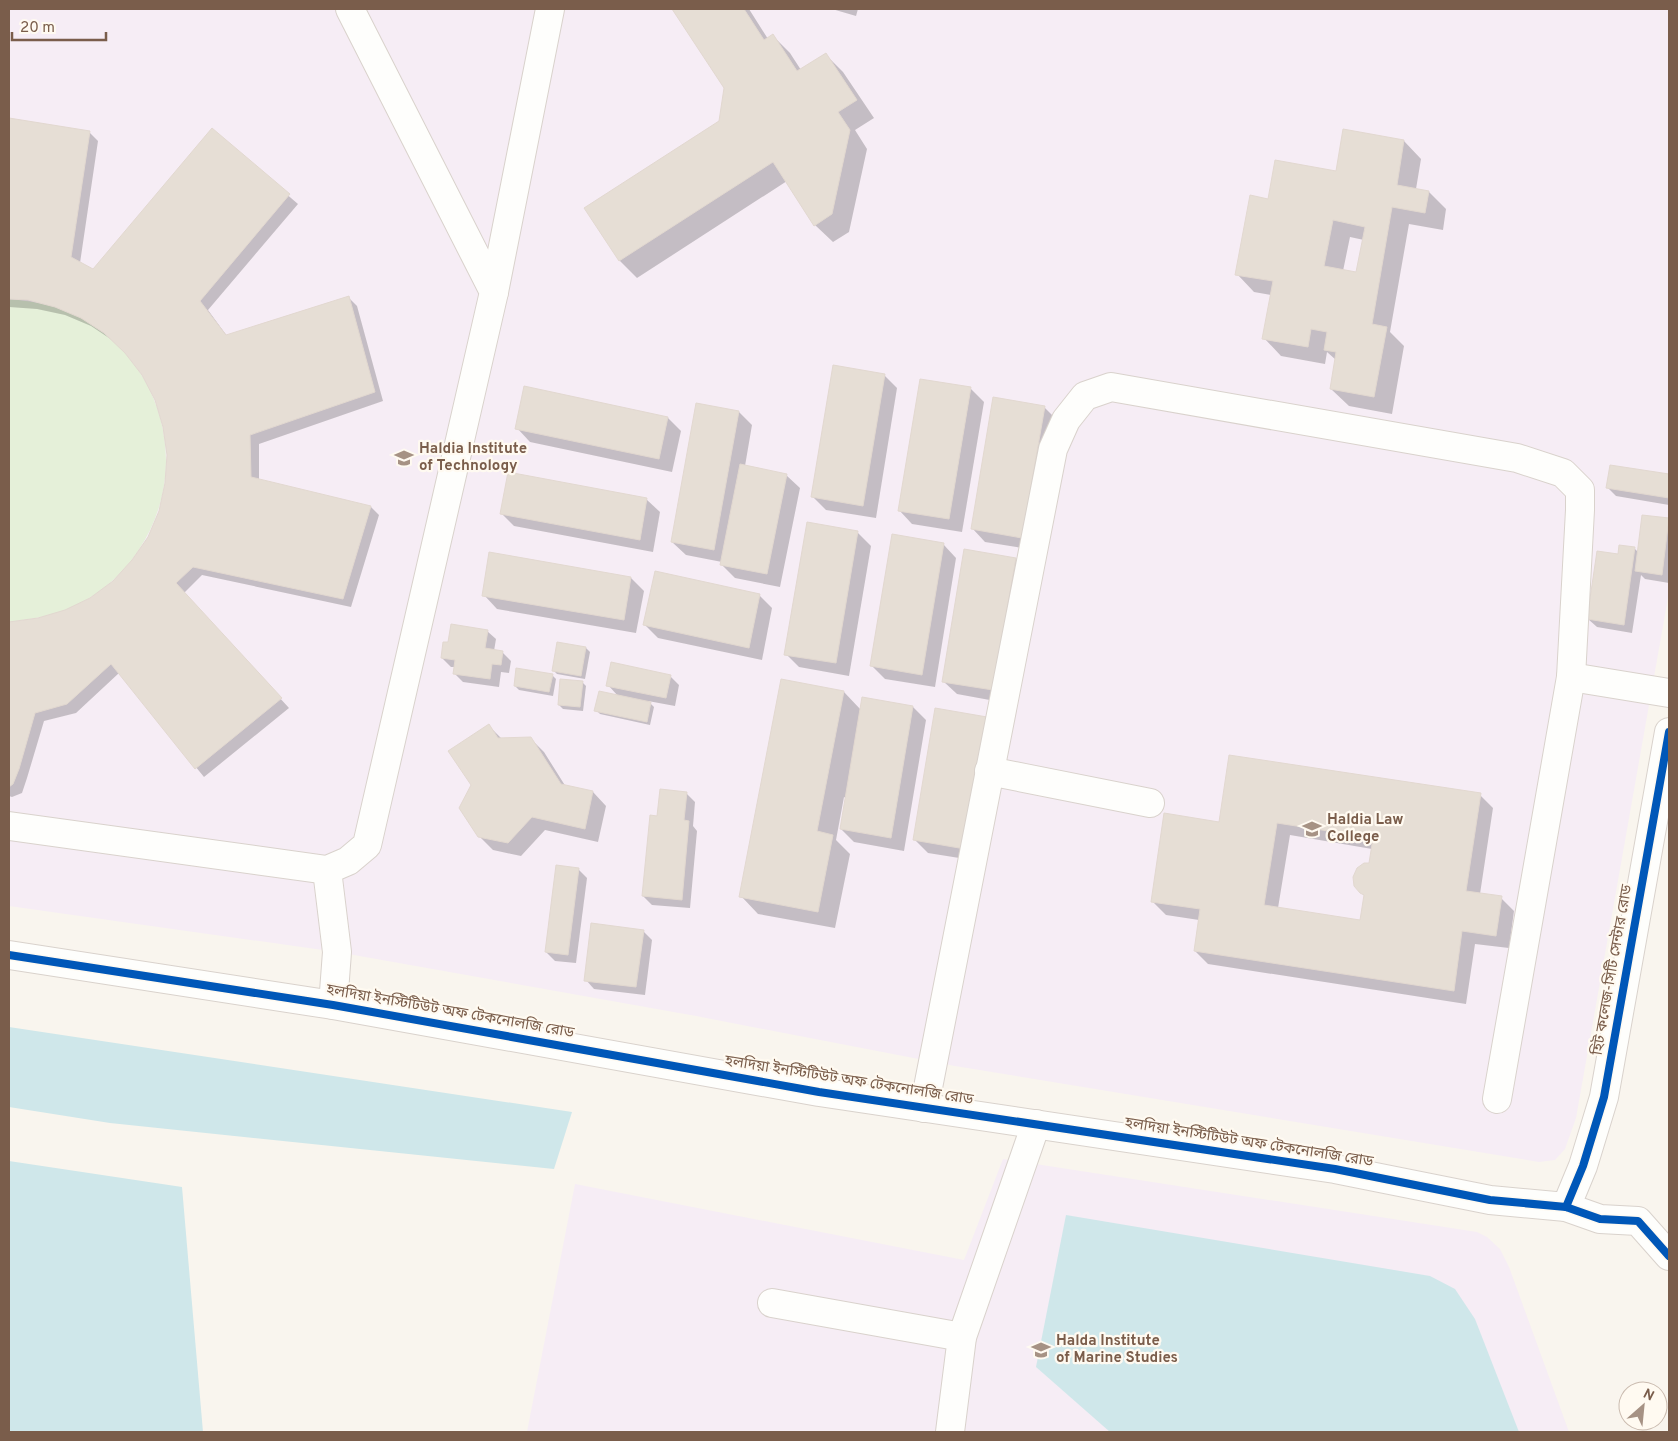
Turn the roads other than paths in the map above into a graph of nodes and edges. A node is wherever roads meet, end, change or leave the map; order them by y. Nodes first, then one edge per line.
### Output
1 (350, 9) edge
2 (550, 9) edge
3 (494, 292) junction
4 (1571, 677) junction
5 (1669, 693) edge
6 (1669, 732) edge
7 (989, 771) junction
8 (1150, 803) dead end
9 (9, 826) edge
10 (327, 870) junction
11 (9, 955) edge
12 (333, 1005) junction
13 (1497, 1099) dead end
14 (924, 1108) junction
15 (1036, 1124) junction
16 (1566, 1208) junction
17 (1669, 1256) edge
18 (772, 1303) dead end
19 (962, 1336) junction
20 (950, 1432) edge

1 - 3 street
2 - 3 street
3 - 10 street
4 - 5 street
4 - 7 street
4 - 13 street
6 - 16 street, হিট কলেজ-সিটি সেন্টার রোড
7 - 8 street
7 - 14 street
9 - 10 street
10 - 12 street
11 - 12 street, হলদিয়া ইনস্টিটিউট অফ টেকনোলজি রোড
12 - 14 street, হলদিয়া ইনস্টিটিউট অফ টেকনোলজি রোড
14 - 15 street, হলদিয়া ইনস্টিটিউট অফ টেকনোলজি রোড
15 - 16 street, হলদিয়া ইনস্টিটিউট অফ টেকনোলজি রোড
15 - 19 street
16 - 17 street, হলদিয়া ইনস্টিটিউট অফ টেকনোলজি রোড
18 - 19 street
19 - 20 street

